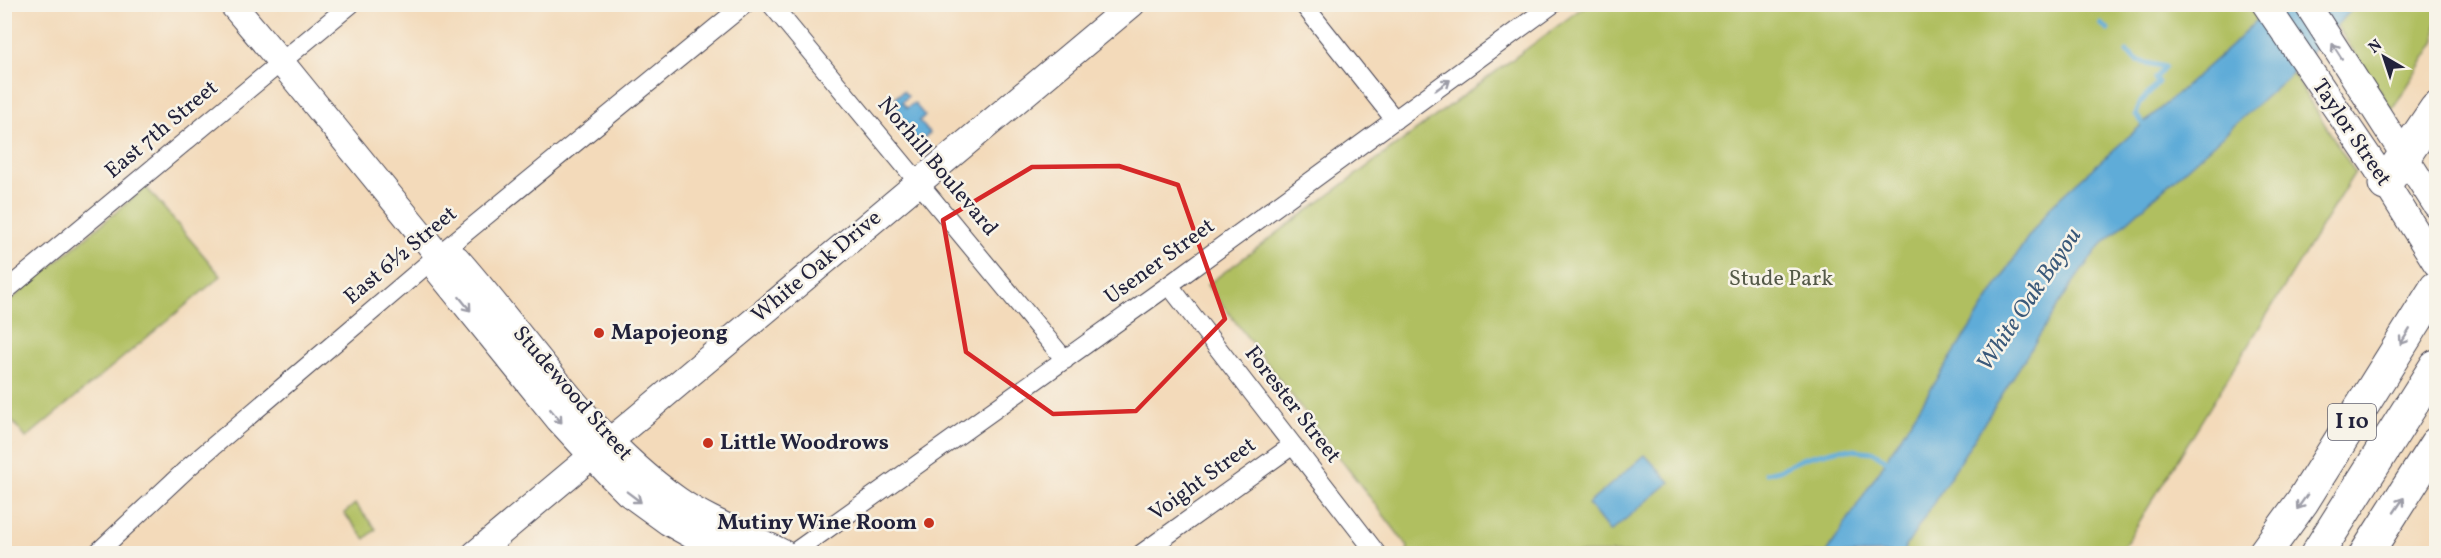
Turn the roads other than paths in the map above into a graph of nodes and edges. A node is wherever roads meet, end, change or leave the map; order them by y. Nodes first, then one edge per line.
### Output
1 (232, 4) edge
2 (351, 4) edge
3 (745, 4) edge
4 (771, 4) edge
5 (1132, 4) edge
6 (1303, 4) edge
7 (1553, 4) edge
8 (2265, 4) edge
9 (2307, 4) edge
10 (281, 62) junction
11 (2436, 109) edge
12 (1395, 120) junction
13 (2398, 146) junction
14 (2379, 173) junction
15 (918, 182) junction
16 (2432, 198) edge
17 (438, 255) junction
18 (2436, 263) edge
19 (1170, 285) junction
20 (2436, 288) edge
21 (4, 292) edge
22 (1065, 360) junction
23 (2436, 366) edge
24 (1293, 444) junction
25 (2436, 444) edge
26 (600, 449) junction
27 (96, 554) edge
28 (475, 554) edge
29 (725, 554) edge
30 (785, 554) edge
31 (792, 554) edge
32 (1141, 554) edge
33 (1377, 554) edge
34 (2264, 554) edge
35 (2317, 554) edge
36 (2366, 554) edge

1 - 10 main road, Studewood Street
2 - 10 street, East 7th Street
3 - 17 street, East 6½ Street
4 - 15 street, Norhill Boulevard
5 - 15 main road, White Oak Drive
6 - 12 street
12 -> 7 street, Usener Street
8 - 14 main road, Taylor Street
13 -> 9 main road, Taylor Street
10 - 17 main road, Studewood Street
10 - 21 street, East 7th Street
11 - 13 highway
12 - 19 street, Usener Street
13 - 14 highway
13 - 16 main road, Taylor Street
14 - 18 main road, Taylor Street
15 - 22 street, Norhill Boulevard
15 - 26 main road, White Oak Drive
17 - 26 main road, Studewood Street
17 - 27 street, East 6½ Street
19 - 22 street, Usener Street
19 - 24 street, Forester Street
20 -> 34 highway, I 10
22 - 31 street, Usener Street
23 - 35 highway
24 - 32 street, Voight Street
24 - 33 street, Forester Street
36 -> 25 highway
26 - 28 main road, White Oak Drive
26 -> 29 main road, Studewood Street
26 - 30 main road, Studewood Street

